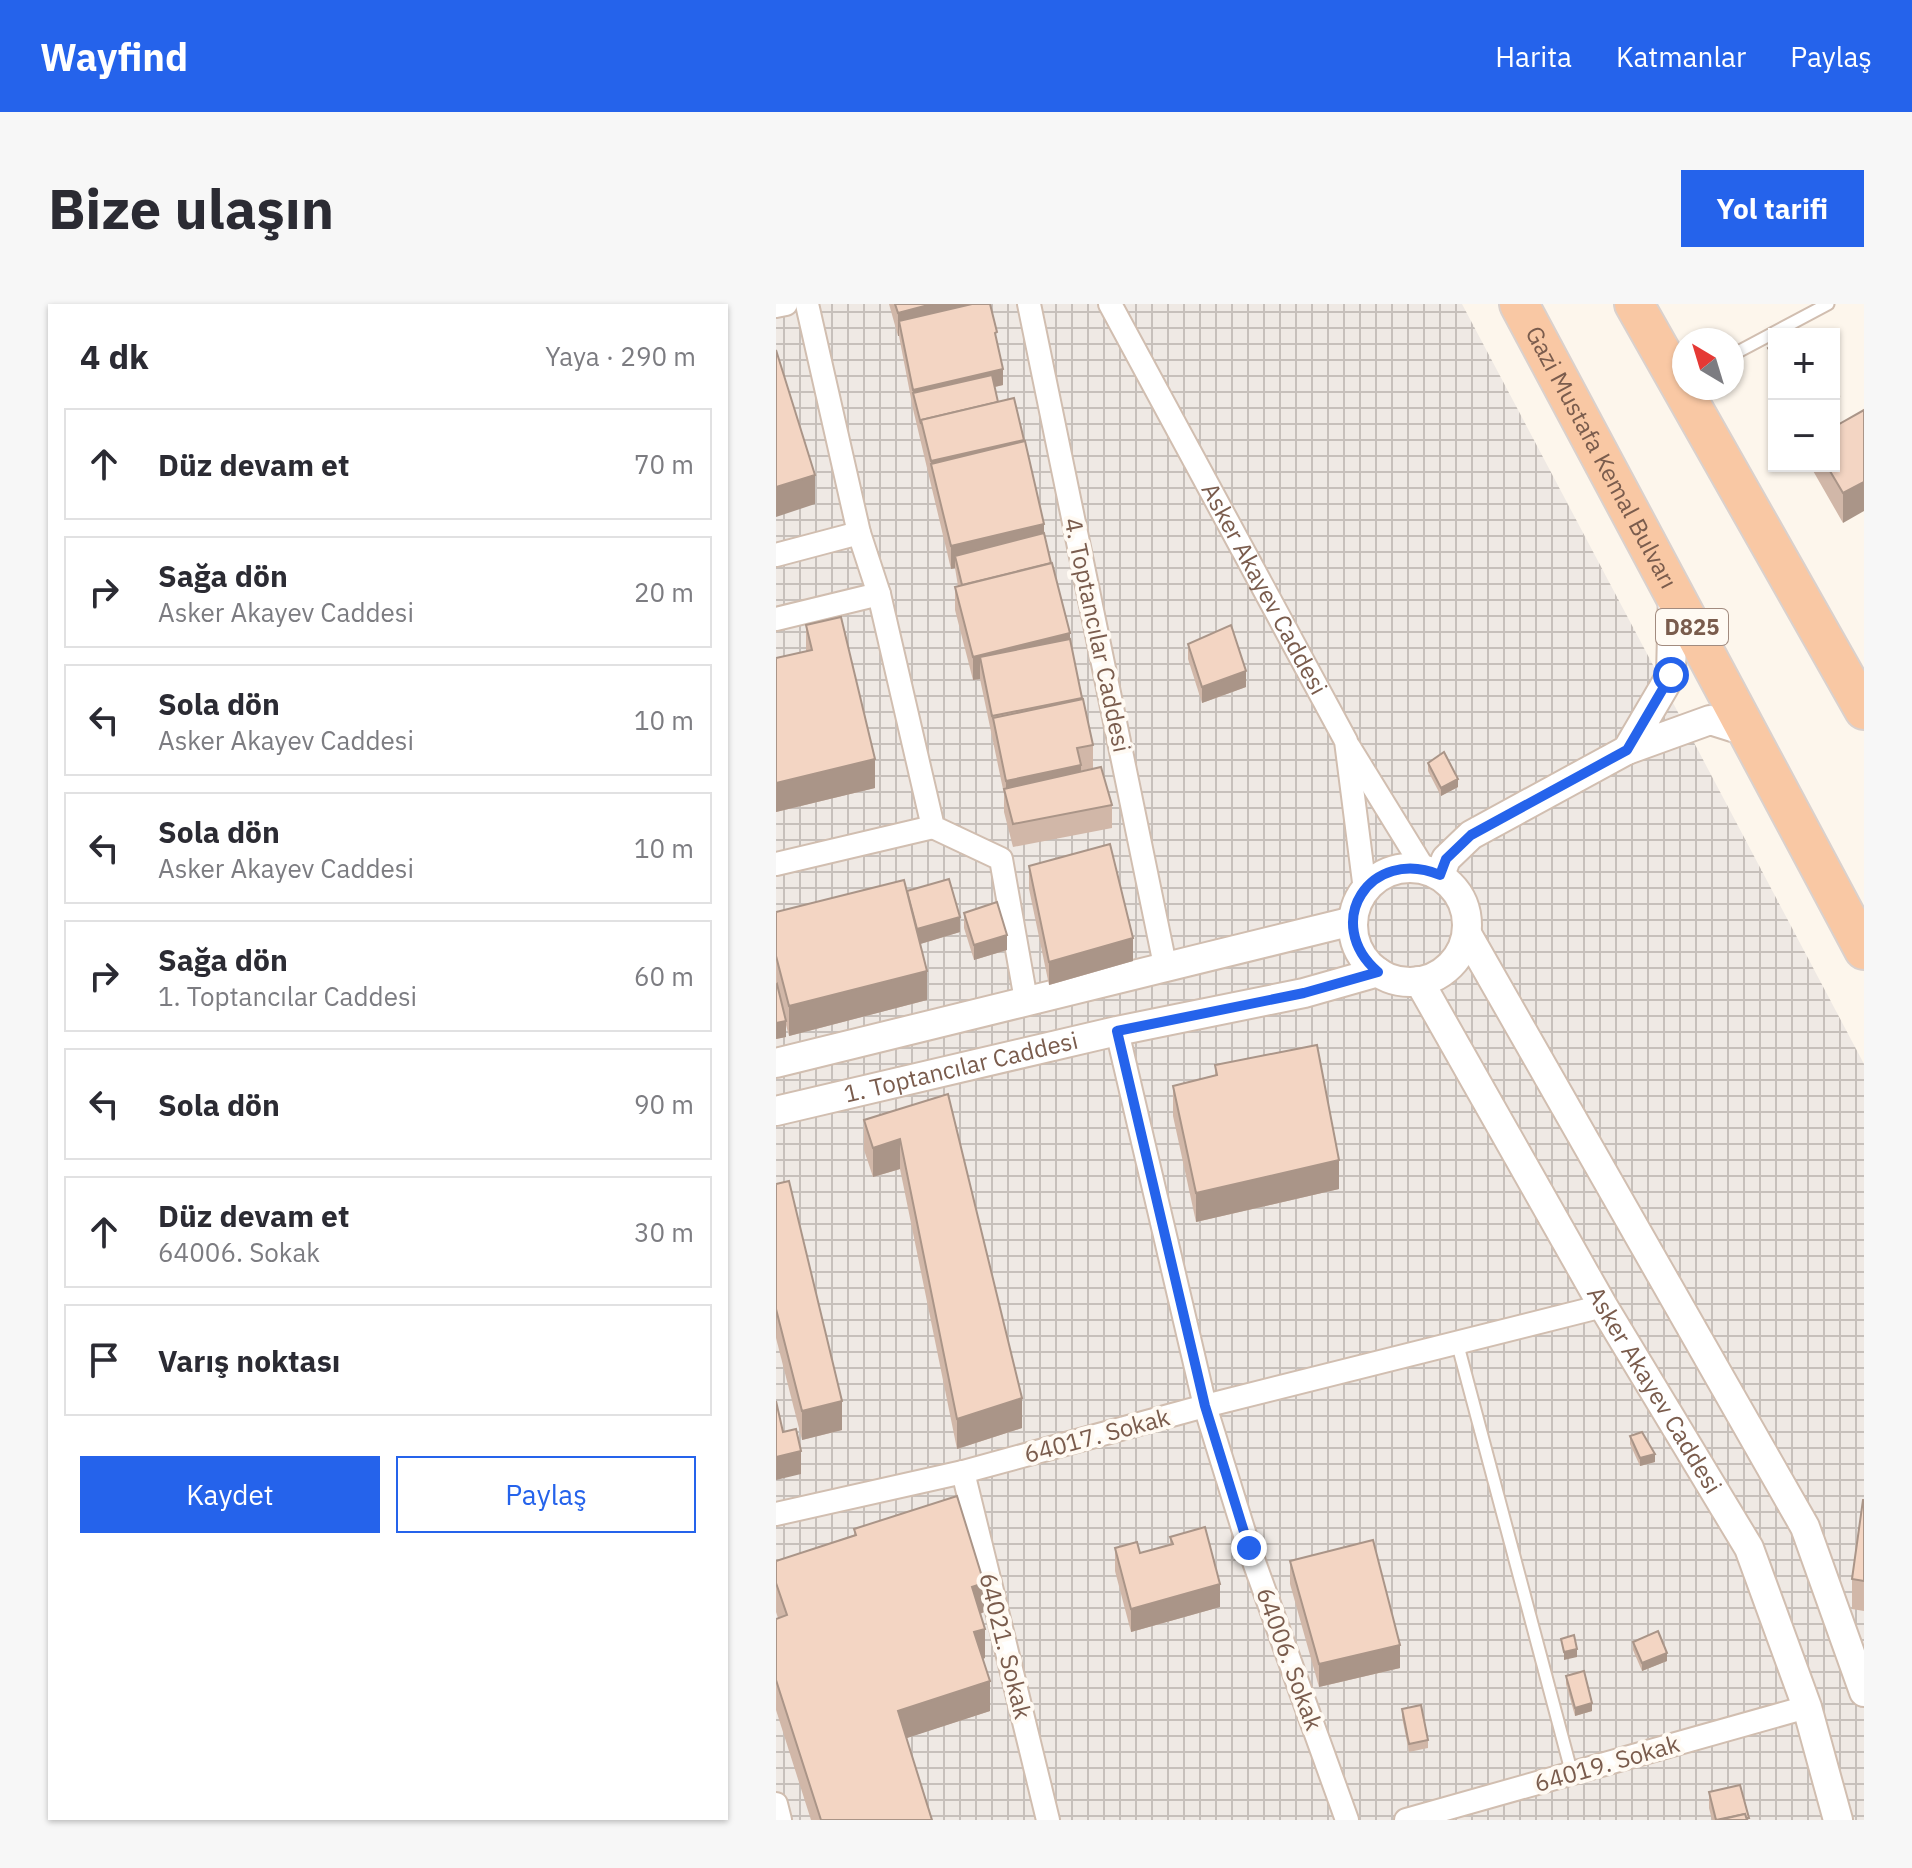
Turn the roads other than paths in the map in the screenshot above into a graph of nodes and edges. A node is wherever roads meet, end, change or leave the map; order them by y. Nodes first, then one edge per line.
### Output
1 (786, 304) edge
2 (807, 304) edge
3 (1029, 304) edge
4 (1110, 304) edge
5 (1519, 304) edge
6 (1634, 304) edge
7 (1828, 304) edge
8 (776, 306) edge
9 (1744, 349) edge
10 (1672, 367) edge
11 (1691, 400) edge
12 (859, 533) junction
13 (776, 555) edge
14 (1673, 592) junction
15 (879, 594) junction
16 (776, 619) edge
17 (1862, 701) edge
18 (1748, 732) junction
19 (1346, 741) junction
20 (1627, 750) junction
21 (933, 827) junction
22 (776, 864) edge
23 (1432, 872) junction
24 (1365, 890) junction
25 (1353, 921) junction
26 (1467, 934) junction
27 (1864, 950) edge
28 (1165, 965) junction
29 (1378, 972) junction
30 (1419, 981) junction
31 (1026, 1000) junction
32 (1117, 1031) junction
33 (776, 1063) edge
34 (776, 1111) edge
35 (1603, 1306) junction
36 (1457, 1342) junction
37 (1205, 1406) junction
38 (963, 1472) junction
39 (776, 1514) edge
40 (1864, 1692) edge
41 (1807, 1707) junction
42 (1572, 1774) junction
43 (776, 1804) edge
44 (1446, 1814) edge
45 (780, 1820) edge
46 (1048, 1820) edge
47 (1347, 1820) edge
48 (1406, 1820) edge
49 (1838, 1820) edge

1 - 8 street
2 - 12 street
3 - 28 street, 4. Toptancılar Caddesi
4 - 19 street, Asker Akayev Caddesi
5 - 14 highway, Gazi Mustafa Kemal Bulvarı / D825
6 - 10 highway
7 - 9 lane
11 - 17 highway
12 - 13 street
12 - 15 street
14 - 18 highway, Gazi Mustafa Kemal Bulvarı / D825
14 - 20 street
15 - 16 street
15 - 21 street
18 - 20 street
18 - 27 highway, Gazi Mustafa Kemal Bulvarı / D825
19 - 23 street
19 - 24 street, Asker Akayev Caddesi
20 - 23 street
21 - 22 street
21 - 31 street
23 - 24 street
23 - 26 street
24 - 25 street, Asker Akayev Caddesi
25 - 28 street, 1. Toptancılar Caddesi
25 - 29 street
26 - 30 street
26 - 40 street
28 - 31 street, 1. Toptancılar Caddesi
29 - 30 street
29 - 32 street, 1. Toptancılar Caddesi
30 - 35 street, Asker Akayev Caddesi
31 - 33 street, 1. Toptancılar Caddesi
32 - 34 street, 1. Toptancılar Caddesi
32 - 37 street, 64006. Sokak
35 - 36 street, 64017. Sokak
35 - 41 street, Asker Akayev Caddesi
36 - 37 street, 64017. Sokak
36 - 42 lane
37 - 38 street, 64017. Sokak
37 - 47 street, 64006. Sokak
38 - 39 street, 64017. Sokak
38 - 46 street, 64021. Sokak
41 - 42 street, 64019. Sokak
41 - 49 street, Asker Akayev Caddesi
42 - 44 street, 64019. Sokak
43 - 45 street
44 - 48 street, 64019. Sokak

